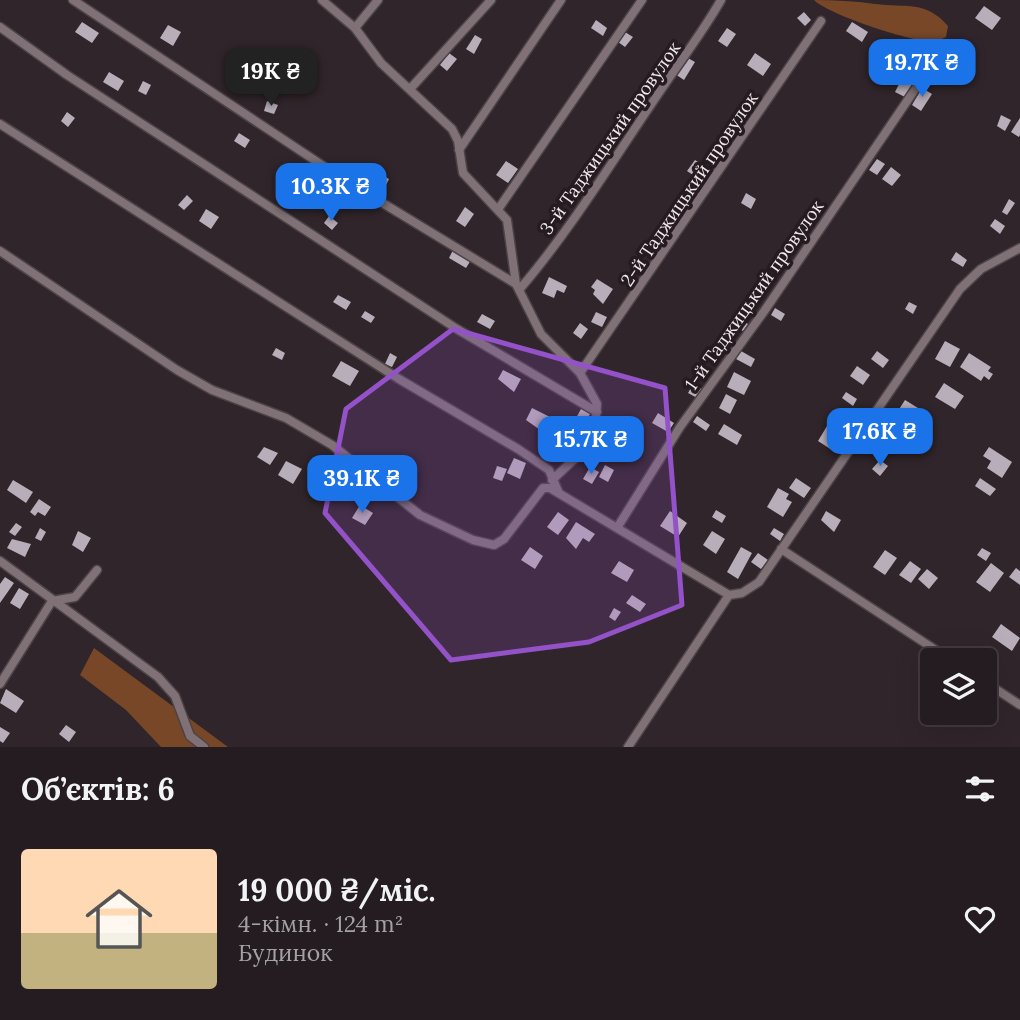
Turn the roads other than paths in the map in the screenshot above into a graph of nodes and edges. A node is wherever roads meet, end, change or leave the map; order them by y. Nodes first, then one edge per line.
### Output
1 (73, 0) edge
2 (322, 0) edge
3 (378, 0) edge
4 (491, 0) edge
5 (561, 0) edge
6 (642, 0) edge
7 (722, 0) edge
8 (821, 21) dead end
9 (0, 27) edge
10 (355, 28) junction
11 (920, 82) dead end
12 (410, 89) junction
13 (0, 124) edge
14 (459, 150) junction
15 (499, 208) junction
16 (1020, 248) edge
17 (0, 251) edge
18 (518, 287) junction
19 (580, 373) junction
20 (597, 412) junction
21 (552, 480) junction
22 (559, 493) junction
23 (617, 528) junction
24 (781, 549) junction
25 (0, 561) edge
26 (97, 570) dead end
27 (729, 595) junction
28 (52, 601) junction
29 (933, 648) edge
30 (0, 684) edge
31 (997, 690) edge
32 (1020, 705) edge
33 (204, 747) edge
34 (628, 747) edge

1 - 18 street
2 - 10 street
3 - 10 street
4 - 12 street
5 - 14 street
6 - 15 street
7 - 18 street, 3-й Таджицький провулок
8 - 19 street, 2-й Таджицький провулок
9 - 20 street
10 - 12 street
11 - 23 street, 1-й Таджицький провулок
12 - 14 street
13 - 21 street
14 - 15 street
15 - 18 street
16 - 24 street
17 - 22 street
18 - 19 street
19 - 20 street
20 - 21 street
21 - 22 street
22 - 23 street
23 - 27 street
24 - 27 street
24 - 29 street
25 - 28 street
26 - 28 street
27 - 34 street
28 - 30 street
28 - 33 street
31 - 32 street

